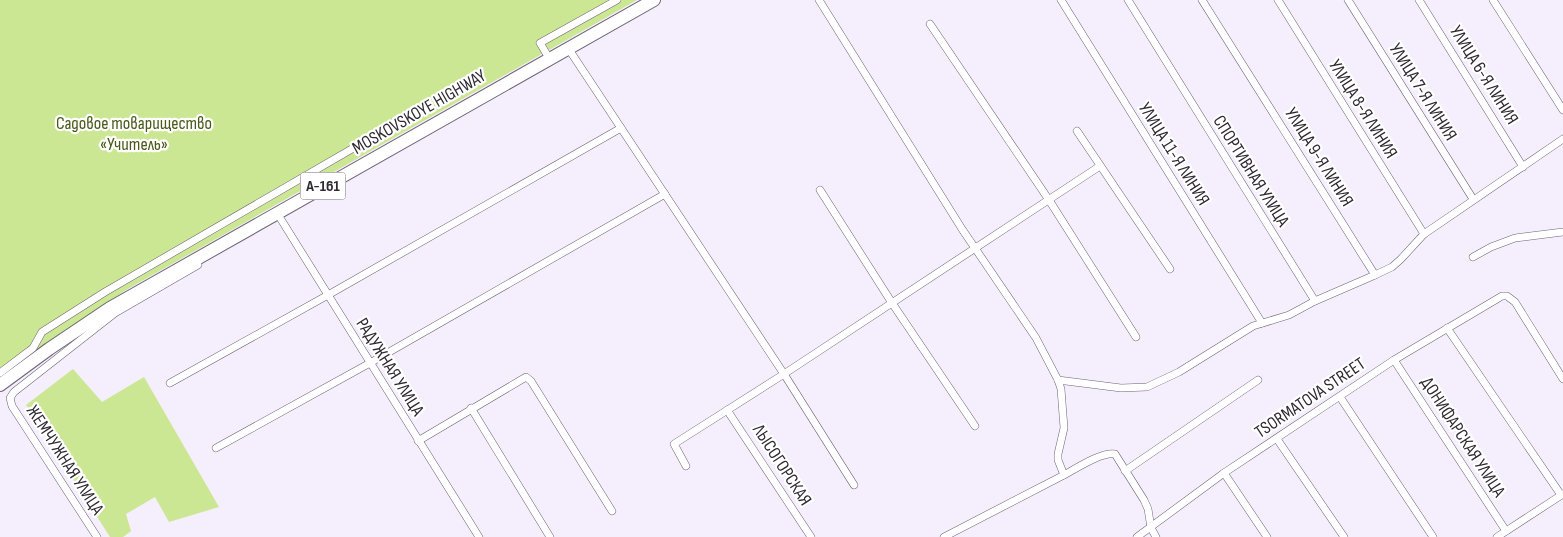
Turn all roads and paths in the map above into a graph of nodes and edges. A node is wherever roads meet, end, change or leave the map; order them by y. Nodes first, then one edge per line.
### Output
1 (617, 0) edge
2 (654, 0) edge
3 (819, 0) edge
4 (1061, 0) edge
5 (1128, 0) edge
6 (1202, 0) edge
7 (1278, 0) edge
8 (1348, 0) edge
9 (1419, 0) edge
10 (1493, 0) edge
11 (930, 24) dead end
12 (568, 48) junction
13 (549, 58) junction
14 (1563, 110) edge
15 (621, 128) junction
16 (1077, 131) dead end
17 (369, 139) dead end
18 (1563, 139) edge
19 (1100, 166) junction
20 (1523, 167) junction
21 (820, 190) dead end
22 (665, 194) junction
23 (1473, 199) junction
24 (1049, 200) junction
25 (279, 215) junction
26 (1563, 232) edge
27 (1424, 234) junction
28 (975, 247) junction
29 (1473, 258) dead end
30 (1170, 269) dead end
31 (1376, 275) junction
32 (328, 295) junction
33 (1315, 302) junction
34 (892, 303) junction
35 (1262, 323) junction
36 (1447, 328) junction
37 (1136, 337) dead end
38 (1394, 360) junction
39 (370, 363) junction
40 (0, 373) edge
41 (784, 374) junction
42 (1563, 379) edge
43 (1058, 380) junction
44 (1258, 380) dead end
45 (170, 383) dead end
46 (0, 385) edge
47 (1340, 397) junction
48 (472, 408) junction
49 (727, 410) junction
50 (975, 426) dead end
51 (1277, 438) junction
52 (418, 441) junction
53 (216, 448) dead end
54 (686, 466) dead end
55 (1125, 471) junction
56 (1224, 473) junction
57 (1064, 475) junction
58 (854, 485) dead end
59 (1562, 495) edge
60 (612, 511) dead end
61 (1151, 528) junction
62 (1506, 530) junction
63 (97, 537) edge
64 (479, 537) edge
65 (550, 537) edge
66 (811, 537) edge
67 (944, 537) edge
68 (1137, 537) edge
69 (1156, 537) edge
70 (1267, 537) edge
71 (1344, 537) edge
72 (1433, 537) edge
73 (1497, 537) edge

1 - 13 street
2 - 12 highway, MOSKOVSKOYE HIGHWAY / А-161
3 - 28 street
4 - 35 street, УЛИЦА 11-Я ЛИНИЯ
5 - 33 street, СПОРТИВНАЯ УЛИЦА
6 - 31 street, УЛИЦА 9-Я ЛИНИЯ
7 - 27 street, УЛИЦА 8-Я ЛИНИЯ
8 - 23 street, УЛИЦА 7-Я ЛИНИЯ
9 - 20 street, УЛИЦА 6-Я ЛИНИЯ
10 - 14 street
11 - 24 street
12 - 13 highway, MOSKOVSKOYE HIGHWAY / А-161
12 - 15 street
13 - 25 highway, MOSKOVSKOYE HIGHWAY / А-161
15 - 22 street
15 - 32 street
16 - 19 street
17 - 40 street
18 - 20 street
19 - 24 street
19 - 30 street
20 - 23 street
21 - 34 street
22 - 39 street
22 - 41 street
23 - 27 street
24 - 28 street
24 - 37 street
25 - 32 street, РАДУЖНАЯ УЛИЦА
25 - 46 highway, MOSKOVSKOYE HIGHWAY / А-161
25 - 63 street, ЖЕМЧУЖНАЯ УЛИЦА
26 - 29 street
27 - 31 street
28 - 34 street
28 - 43 street
31 - 33 street
32 - 39 street, РАДУЖНАЯ УЛИЦА
32 - 45 street
33 - 35 street
34 - 41 street
34 - 50 street
35 - 43 street
36 - 38 street, TSORMATOVA STREET
36 - 42 street, TSORMATOVA STREET
36 - 59 street
38 - 47 street, TSORMATOVA STREET
38 - 62 street, ДОНИФАРСКАЯ УЛИЦА
39 - 52 street, РАДУЖНАЯ УЛИЦА
39 - 53 street
41 - 49 street
41 - 58 street
43 - 57 street
44 - 55 street
47 - 51 street, TSORMATOVA STREET
47 - 72 street
48 - 52 street
48 - 60 street
48 - 65 street
49 - 54 street
49 - 66 street, ЛЫСОГОРСКАЯ
51 - 56 street, TSORMATOVA STREET
51 - 71 street
52 - 64 street, РАДУЖНАЯ УЛИЦА
55 - 57 street
55 - 61 street
56 - 61 street, TSORMATOVA STREET
56 - 70 street
57 - 67 street
59 - 62 street
61 - 68 street, TSORMATOVA STREET
61 - 69 street
62 - 73 street

